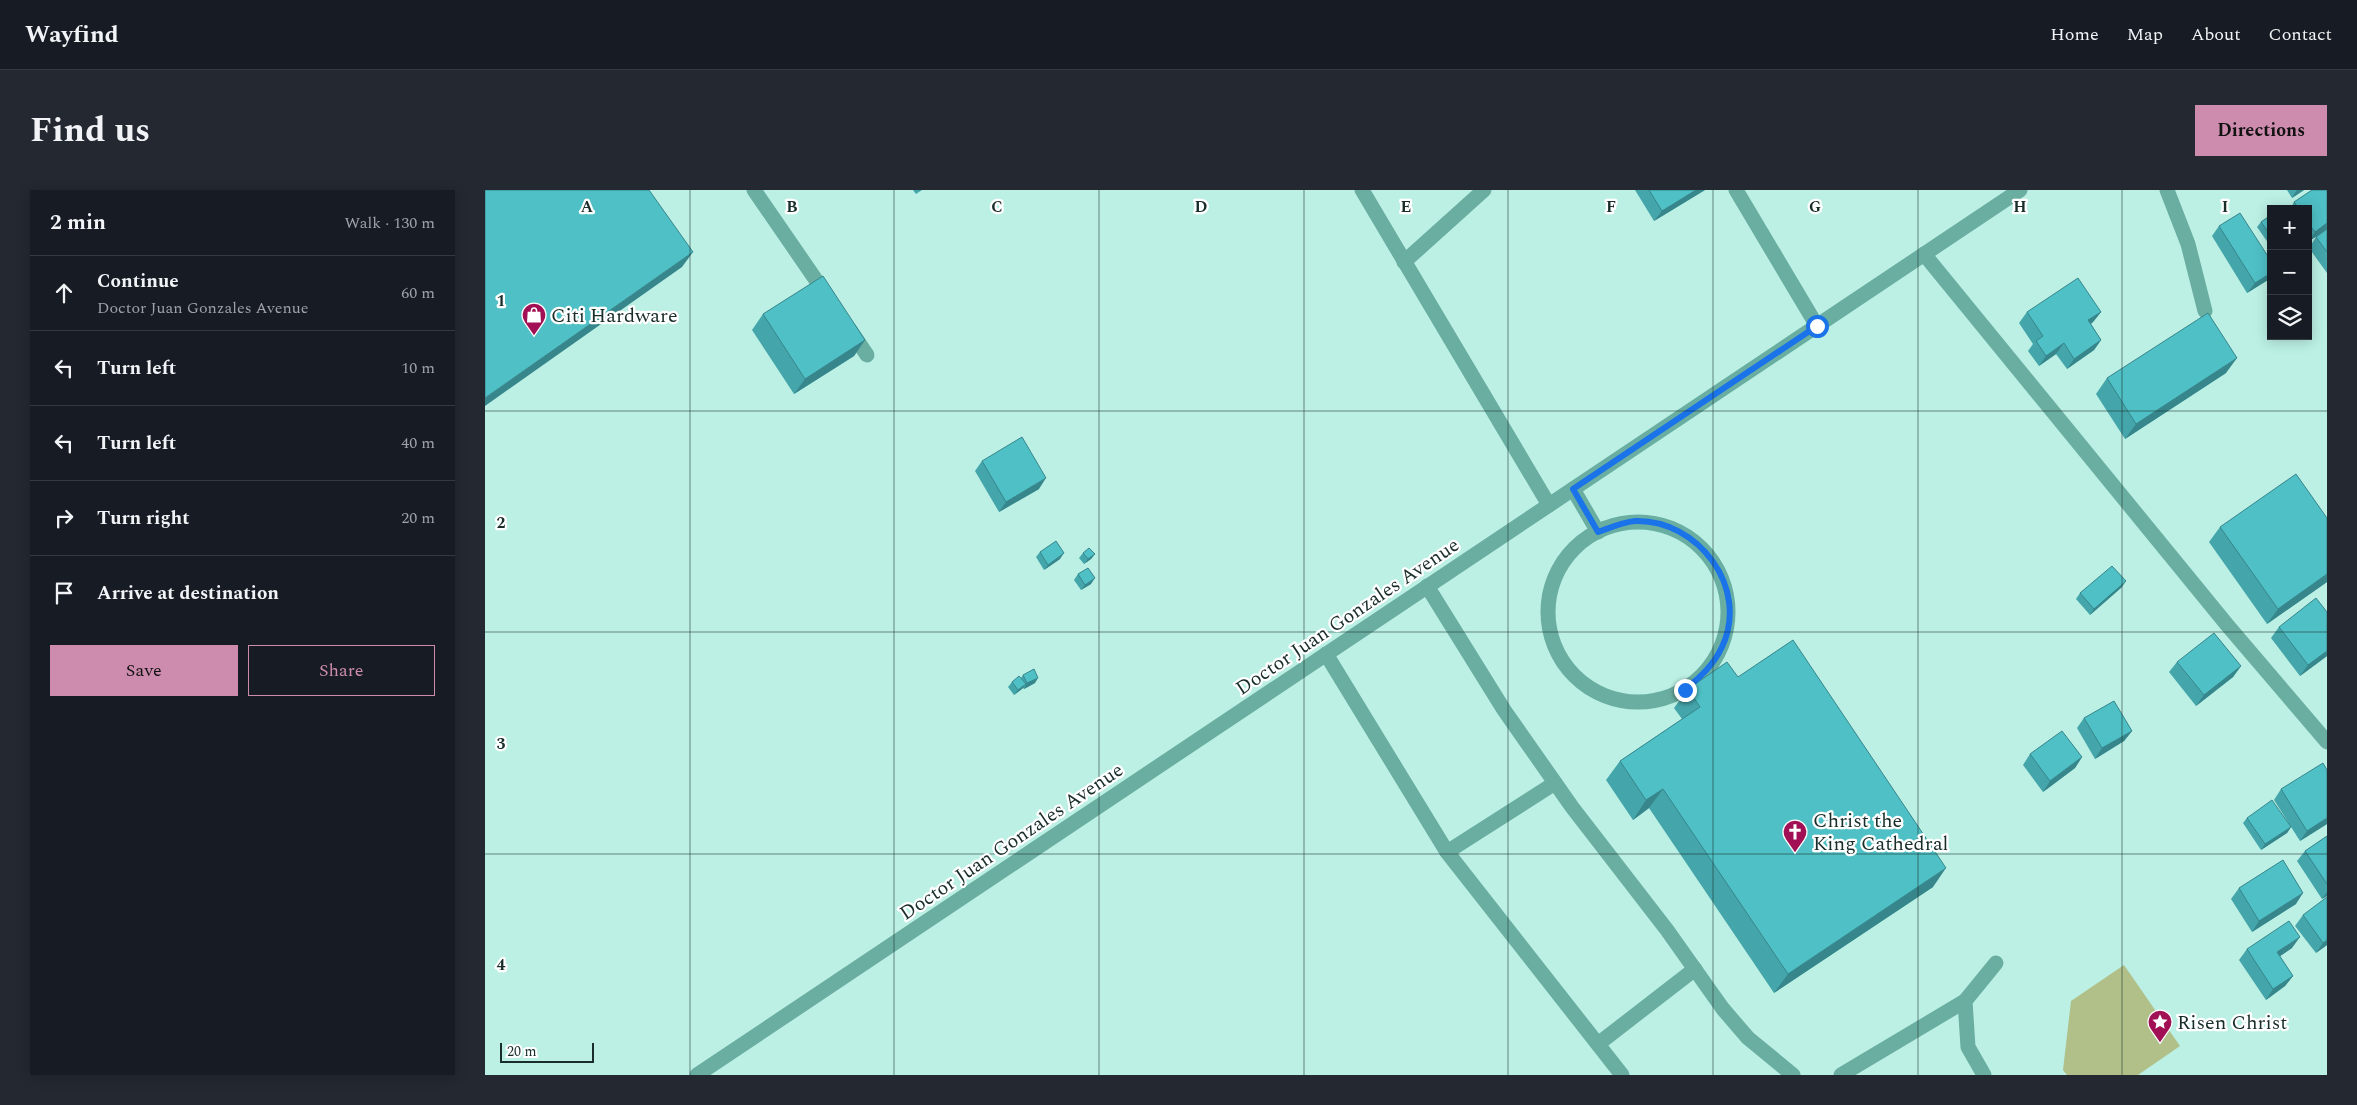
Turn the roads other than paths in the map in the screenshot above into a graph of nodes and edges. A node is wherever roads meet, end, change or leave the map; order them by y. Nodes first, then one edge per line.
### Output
1 (755, 190) edge
2 (1362, 190) edge
3 (1483, 190) edge
4 (1736, 190) edge
5 (2020, 190) edge
6 (2167, 190) edge
7 (1924, 254) junction
8 (1404, 262) junction
9 (2205, 311) dead end
10 (1817, 326) junction
11 (867, 355) dead end
12 (1573, 489) junction
13 (1549, 505) junction
14 (1598, 532) junction
15 (1427, 586) junction
16 (1326, 654) junction
17 (2327, 742) edge
18 (1555, 783) junction
19 (1447, 852) junction
20 (1996, 963) dead end
21 (1695, 969) junction
22 (1965, 1000) junction
23 (1598, 1044) junction
24 (697, 1075) edge
25 (1622, 1075) edge
26 (1793, 1075) edge
27 (1841, 1075) edge
28 (1984, 1075) edge

1 - 11 street
2 - 8 street
3 - 8 street
4 - 10 street
5 - 7 street, Doctor Juan Gonzales Avenue
6 - 9 street
7 - 10 street, Doctor Juan Gonzales Avenue
7 - 17 street
8 - 13 street
10 - 12 street, Doctor Juan Gonzales Avenue
12 - 13 street, Doctor Juan Gonzales Avenue
12 - 14 street
13 - 15 street, Doctor Juan Gonzales Avenue
14 - 14 street
15 - 16 street, Doctor Juan Gonzales Avenue
15 - 18 street
16 - 19 street
16 - 24 street, Doctor Juan Gonzales Avenue
18 - 19 street
18 - 21 street
19 - 23 street
20 - 22 street
21 - 23 street
21 - 26 street
22 - 27 street
22 - 28 street
23 - 25 street

